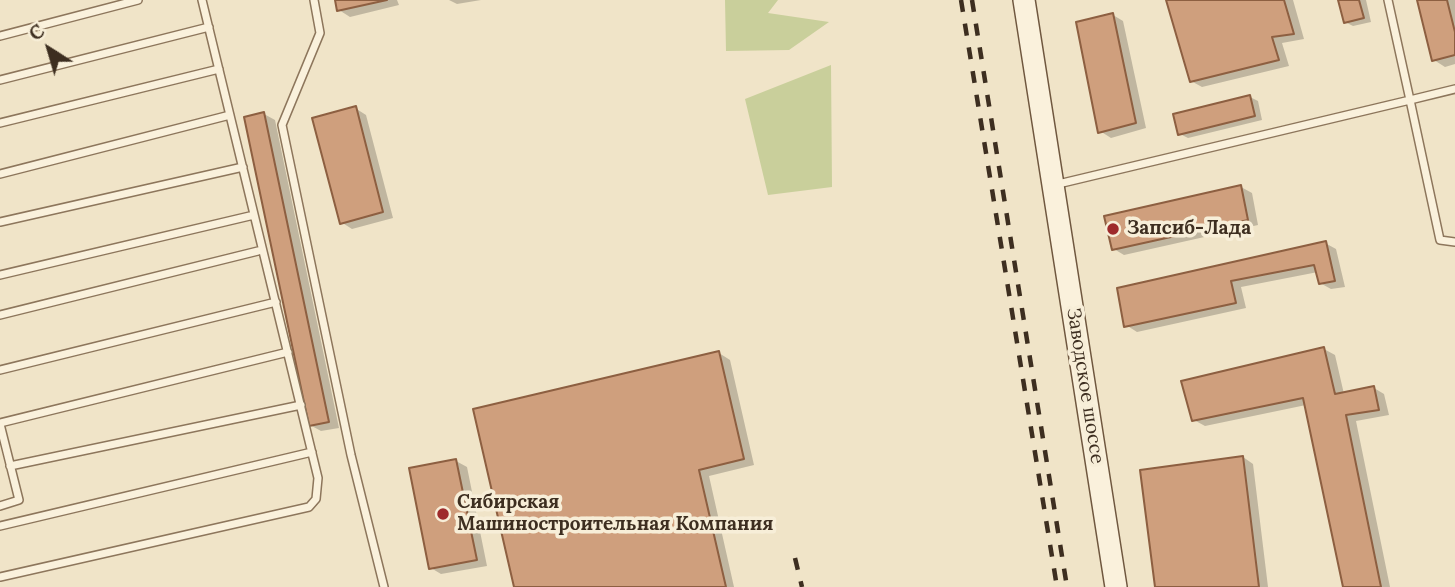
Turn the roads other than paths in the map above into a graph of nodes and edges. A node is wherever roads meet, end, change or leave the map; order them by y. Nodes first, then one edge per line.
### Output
1 (138, 0) edge
2 (202, 0) edge
3 (314, 0) edge
4 (1024, 0) edge
5 (1388, 0) edge
6 (209, 27) junction
7 (0, 36) edge
8 (219, 69) junction
9 (0, 80) edge
10 (1455, 89) edge
11 (1410, 100) junction
12 (230, 116) junction
13 (0, 123) edge
14 (243, 167) junction
15 (0, 174) edge
16 (1053, 185) junction
17 (254, 215) junction
18 (0, 222) edge
19 (1455, 242) edge
20 (258, 251) dead end
21 (0, 275) edge
22 (276, 302) junction
23 (0, 315) edge
24 (288, 352) junction
25 (0, 370) edge
26 (301, 405) junction
27 (0, 423) edge
28 (312, 453) junction
29 (10, 466) junction
30 (0, 506) edge
31 (0, 526) edge
32 (0, 577) edge
33 (384, 587) edge
34 (1116, 587) edge

1 - 7 lane
2 - 6 lane
3 - 33 lane
4 - 16 main road, Заводское шоссе
5 - 11 lane
6 - 8 lane
6 - 9 lane
8 - 12 lane
8 - 13 lane
10 - 11 lane
11 - 16 lane
11 - 19 lane
12 - 14 lane
12 - 15 lane
14 - 17 lane
14 - 18 lane
16 - 34 main road, Заводское шоссе
17 - 21 lane
17 - 22 lane
20 - 23 lane
22 - 24 lane
22 - 25 lane
24 - 26 lane
24 - 27 lane
26 - 28 lane
26 - 29 lane
27 - 29 lane
28 - 31 lane
28 - 32 lane
29 - 30 lane

